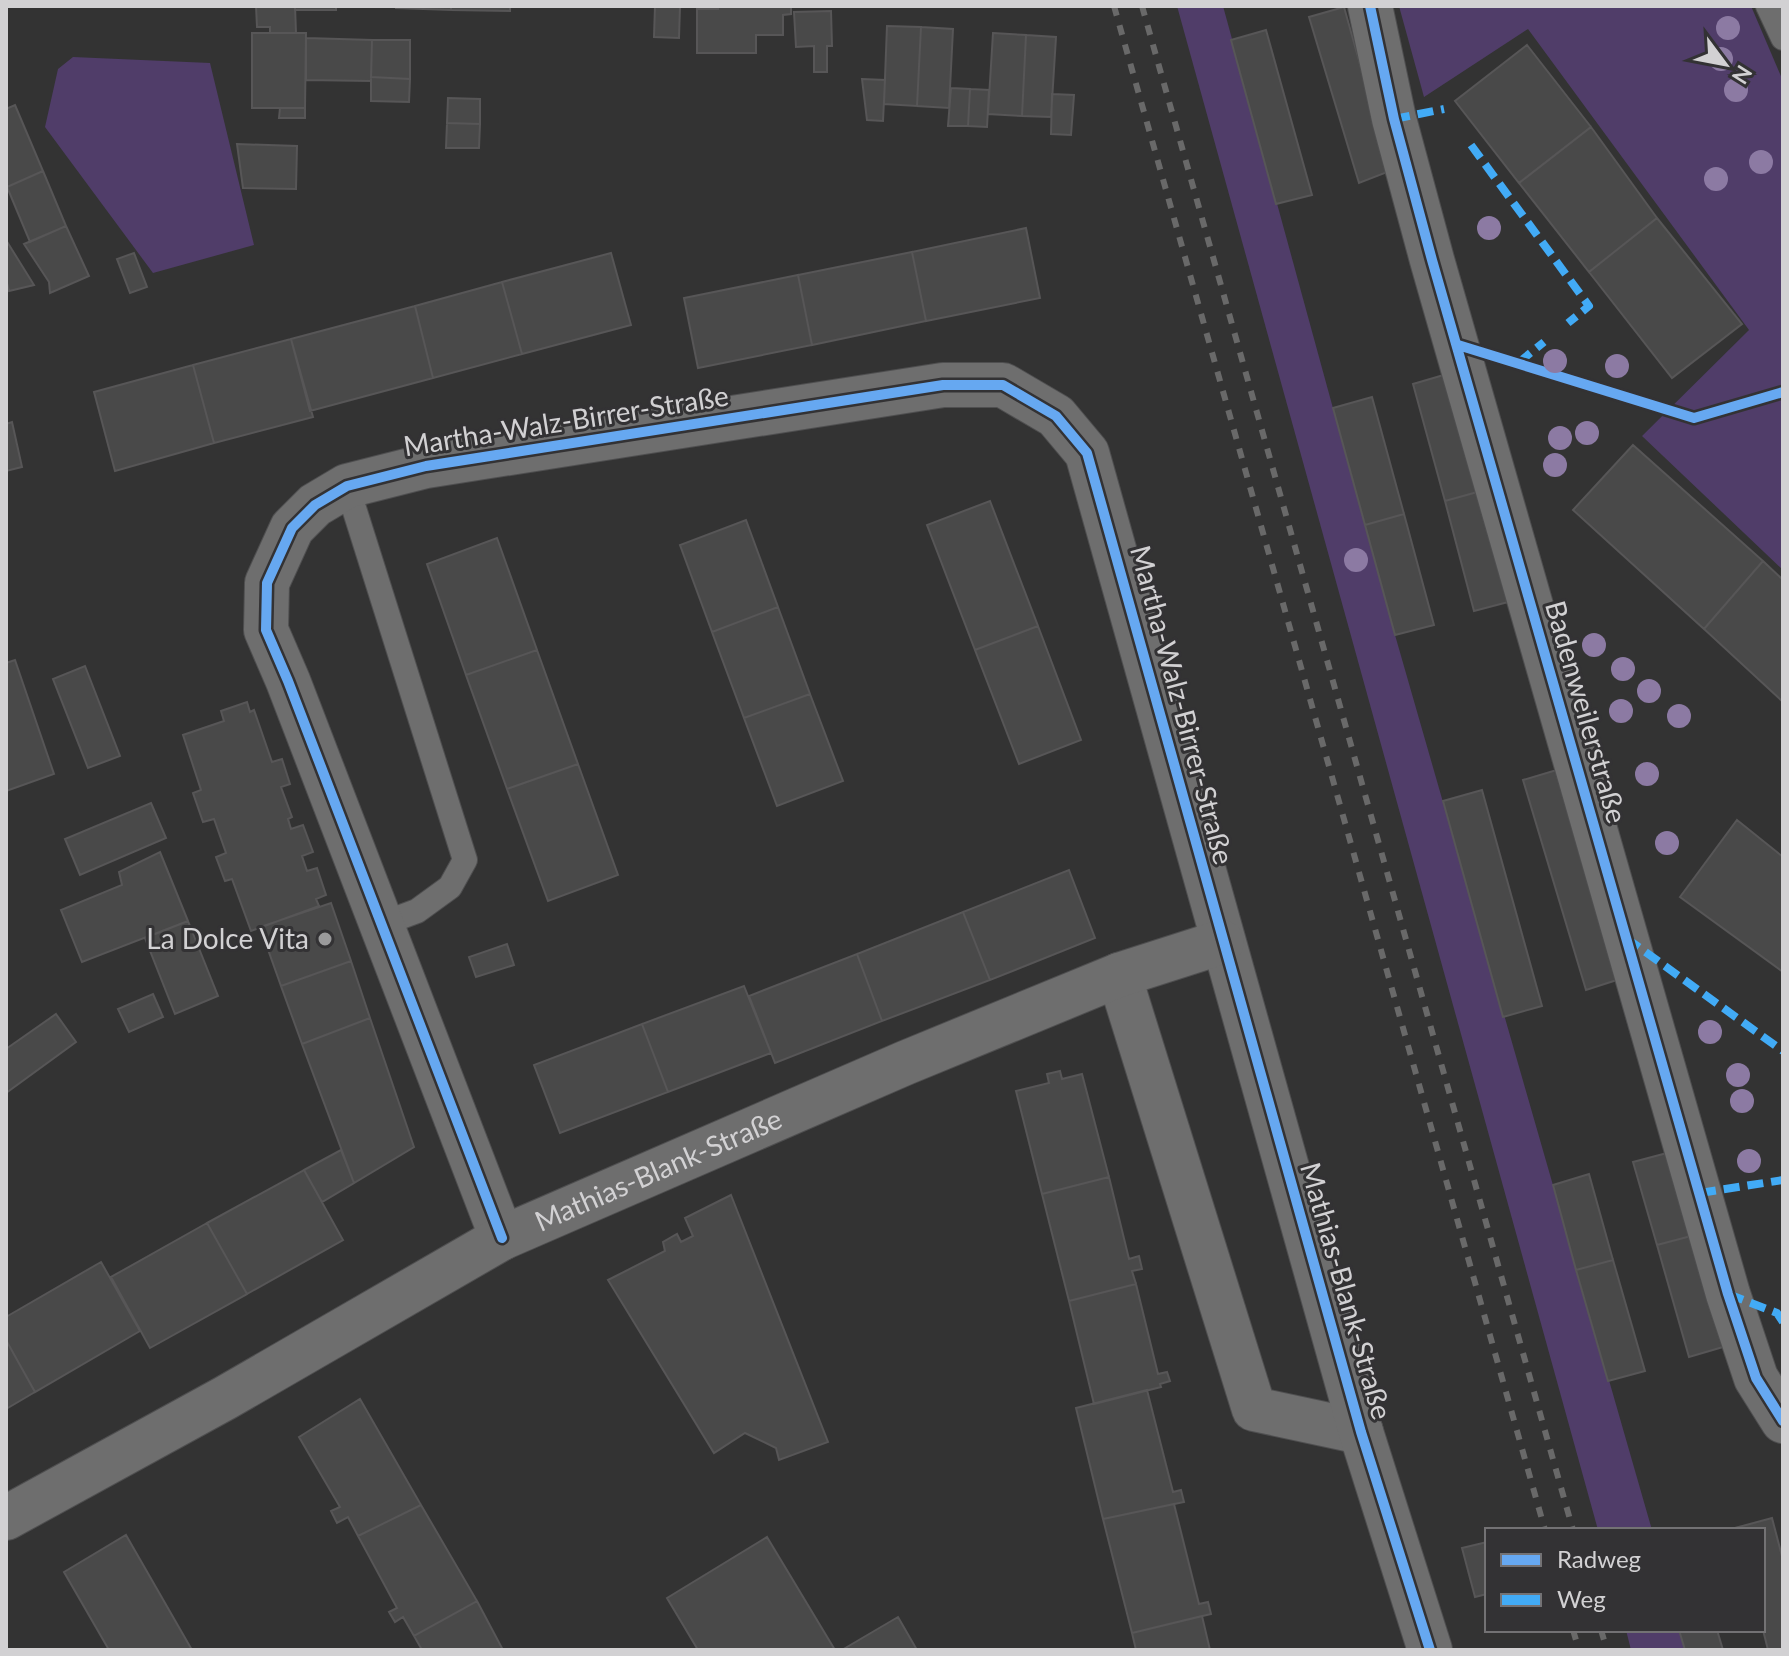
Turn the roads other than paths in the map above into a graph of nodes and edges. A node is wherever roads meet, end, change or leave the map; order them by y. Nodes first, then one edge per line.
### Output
1 (1370, 6) edge
2 (1768, 6) edge
3 (1783, 38) edge
4 (347, 486) junction
5 (382, 924) junction
6 (1222, 942) junction
7 (1119, 975) junction
8 (502, 1238) junction
9 (1783, 1421) edge
10 (1361, 1432) junction
11 (6, 1518) edge
12 (1430, 1650) edge

1 - 9 street, Badenweilerstraße
2 - 3 lane
4 - 5 street, Martha-Walz-Birrer-Straße
4 - 5 lane
4 - 6 street, Martha-Walz-Birrer-Straße
5 - 8 street, Martha-Walz-Birrer-Straße
6 - 7 street, Mathias-Blank-Straße
6 - 10 street, Mathias-Blank-Straße
7 - 8 street, Mathias-Blank-Straße
7 - 10 street, Mathias-Blank-Straße
8 - 11 street, Mathias-Blank-Straße
10 - 12 street, Mathias-Blank-Straße

